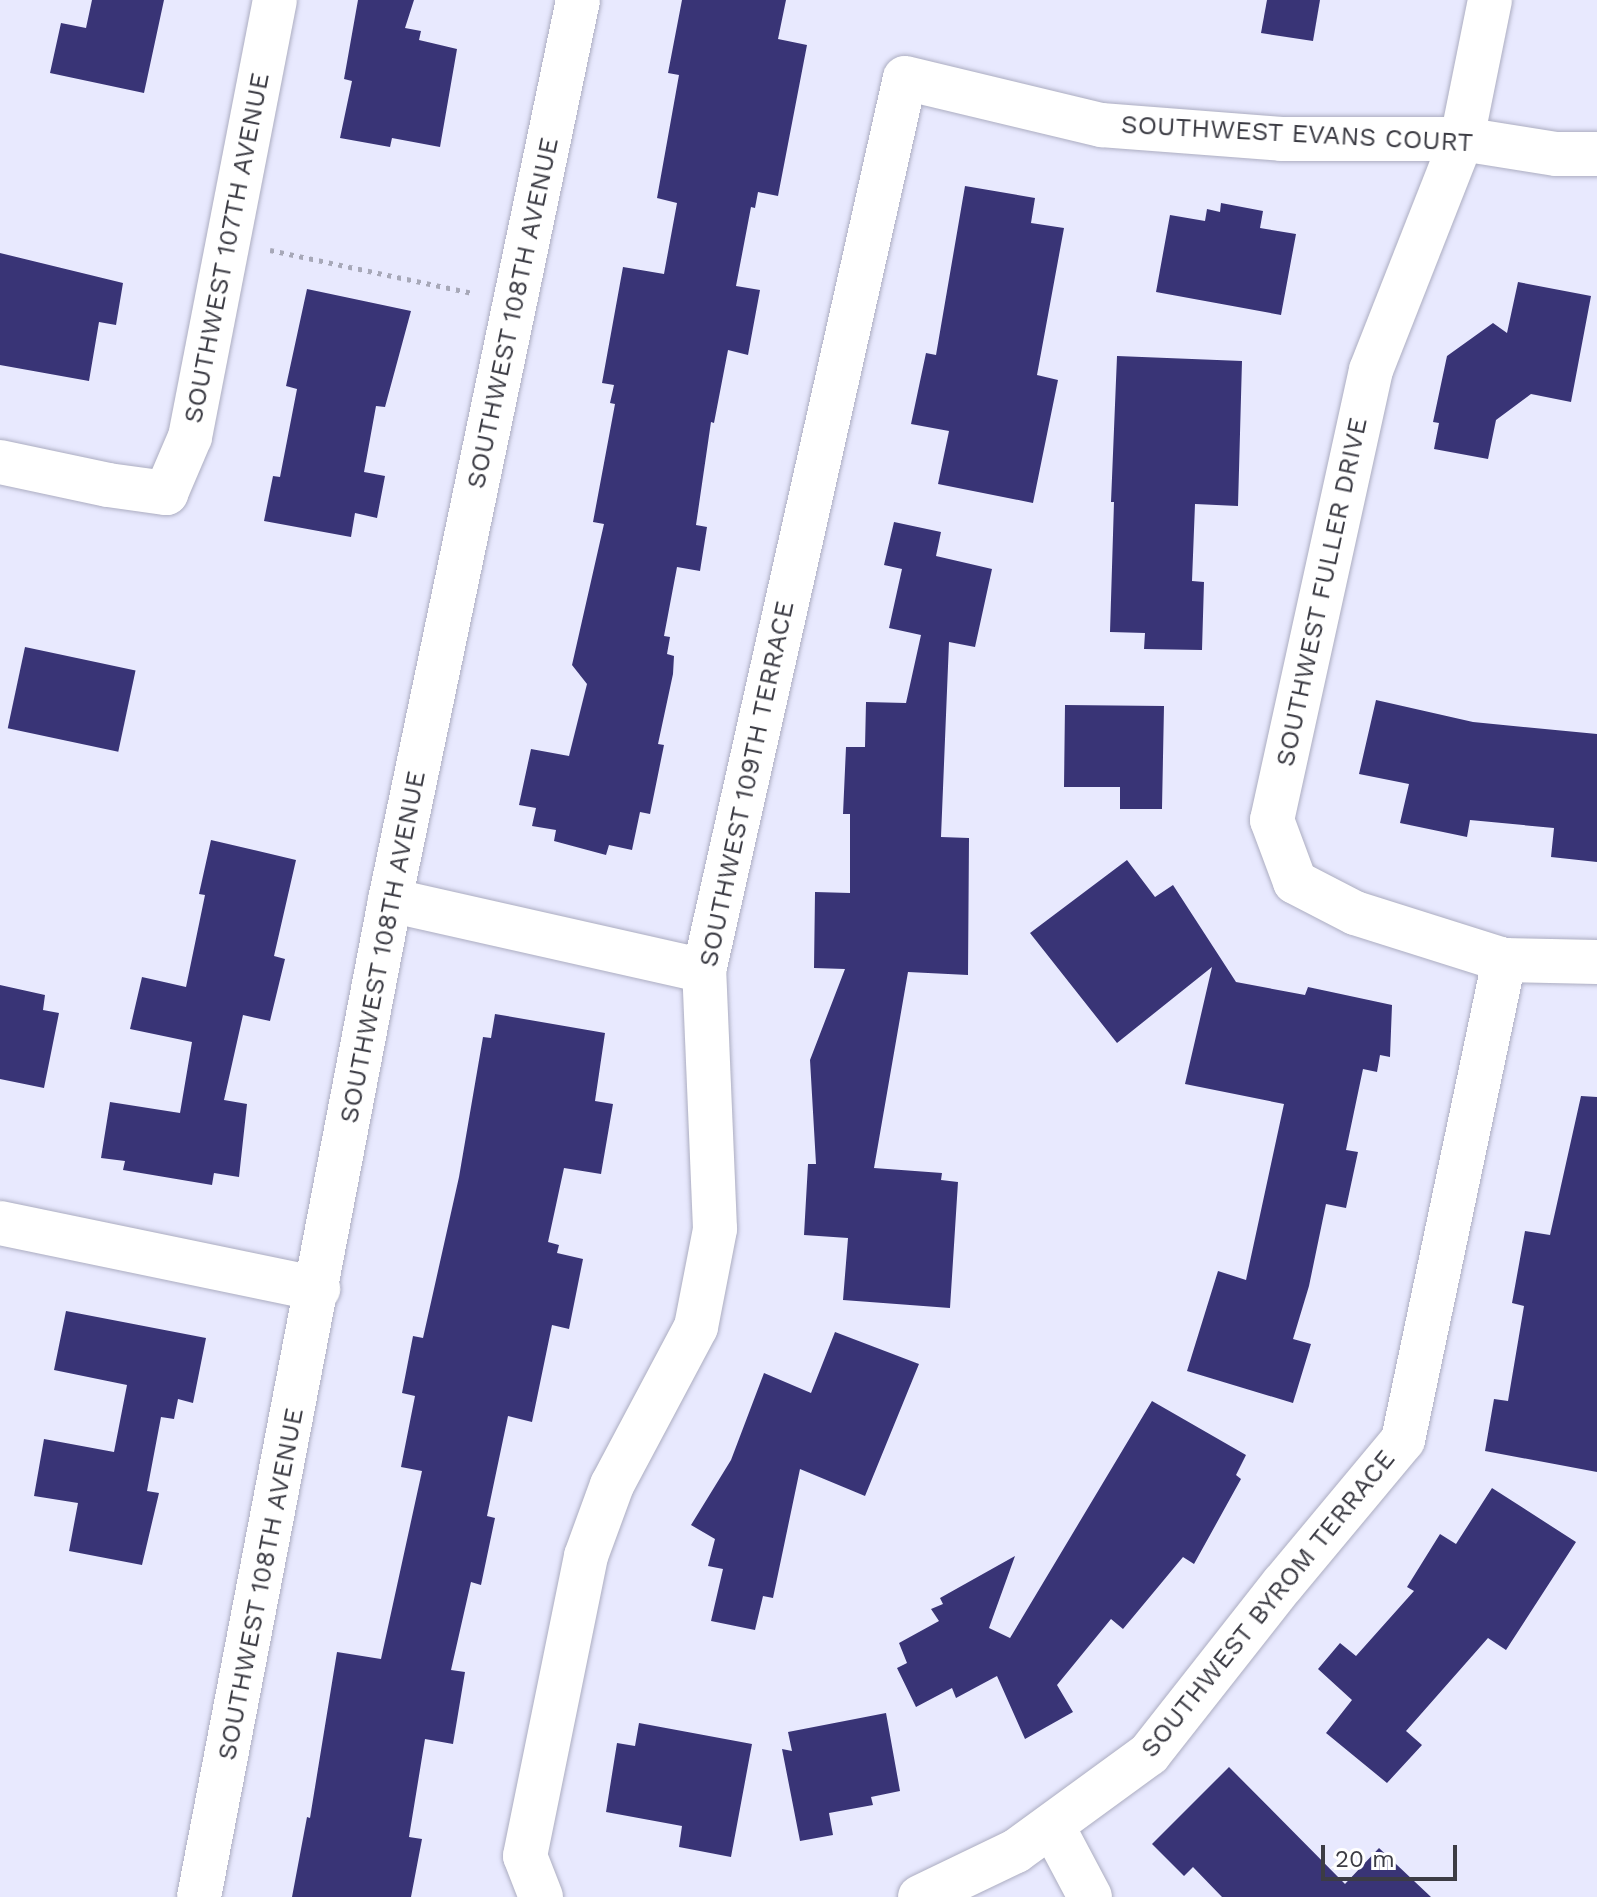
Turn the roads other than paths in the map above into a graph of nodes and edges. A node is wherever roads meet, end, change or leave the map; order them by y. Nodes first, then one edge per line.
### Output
1 (275, 0) edge
2 (578, 0) edge
3 (1490, 0) edge
4 (905, 78) joint
5 (1462, 139) junction
6 (1597, 154) edge
7 (0, 462) edge
8 (390, 900) junction
9 (1504, 960) junction
10 (1597, 962) edge
11 (704, 971) junction
12 (0, 1223) edge
13 (318, 1289) junction
14 (1053, 1827) junction
15 (199, 1897) edge
16 (541, 1897) edge
17 (920, 1897) edge
18 (1090, 1897) edge

1 - 7 street, SOUTHWEST 107TH AVENUE
2 - 8 street, SOUTHWEST 108TH AVENUE
3 - 5 street, SOUTHWEST FULLER DRIVE
4 - 5 street, SOUTHWEST EVANS COURT
4 - 11 street, SOUTHWEST 109TH TERRACE
5 - 6 street, SOUTHWEST EVANS COURT
5 - 9 street, SOUTHWEST FULLER DRIVE
8 - 11 street
8 - 13 street, SOUTHWEST 108TH AVENUE
9 - 10 street, SOUTHWEST FULLER DRIVE
9 - 14 street, SOUTHWEST BYROM TERRACE
11 - 16 street, SOUTHWEST 109TH TERRACE
12 - 13 street
13 - 15 street, SOUTHWEST 108TH AVENUE
14 - 17 street, SOUTHWEST BYROM TERRACE
14 - 18 street

